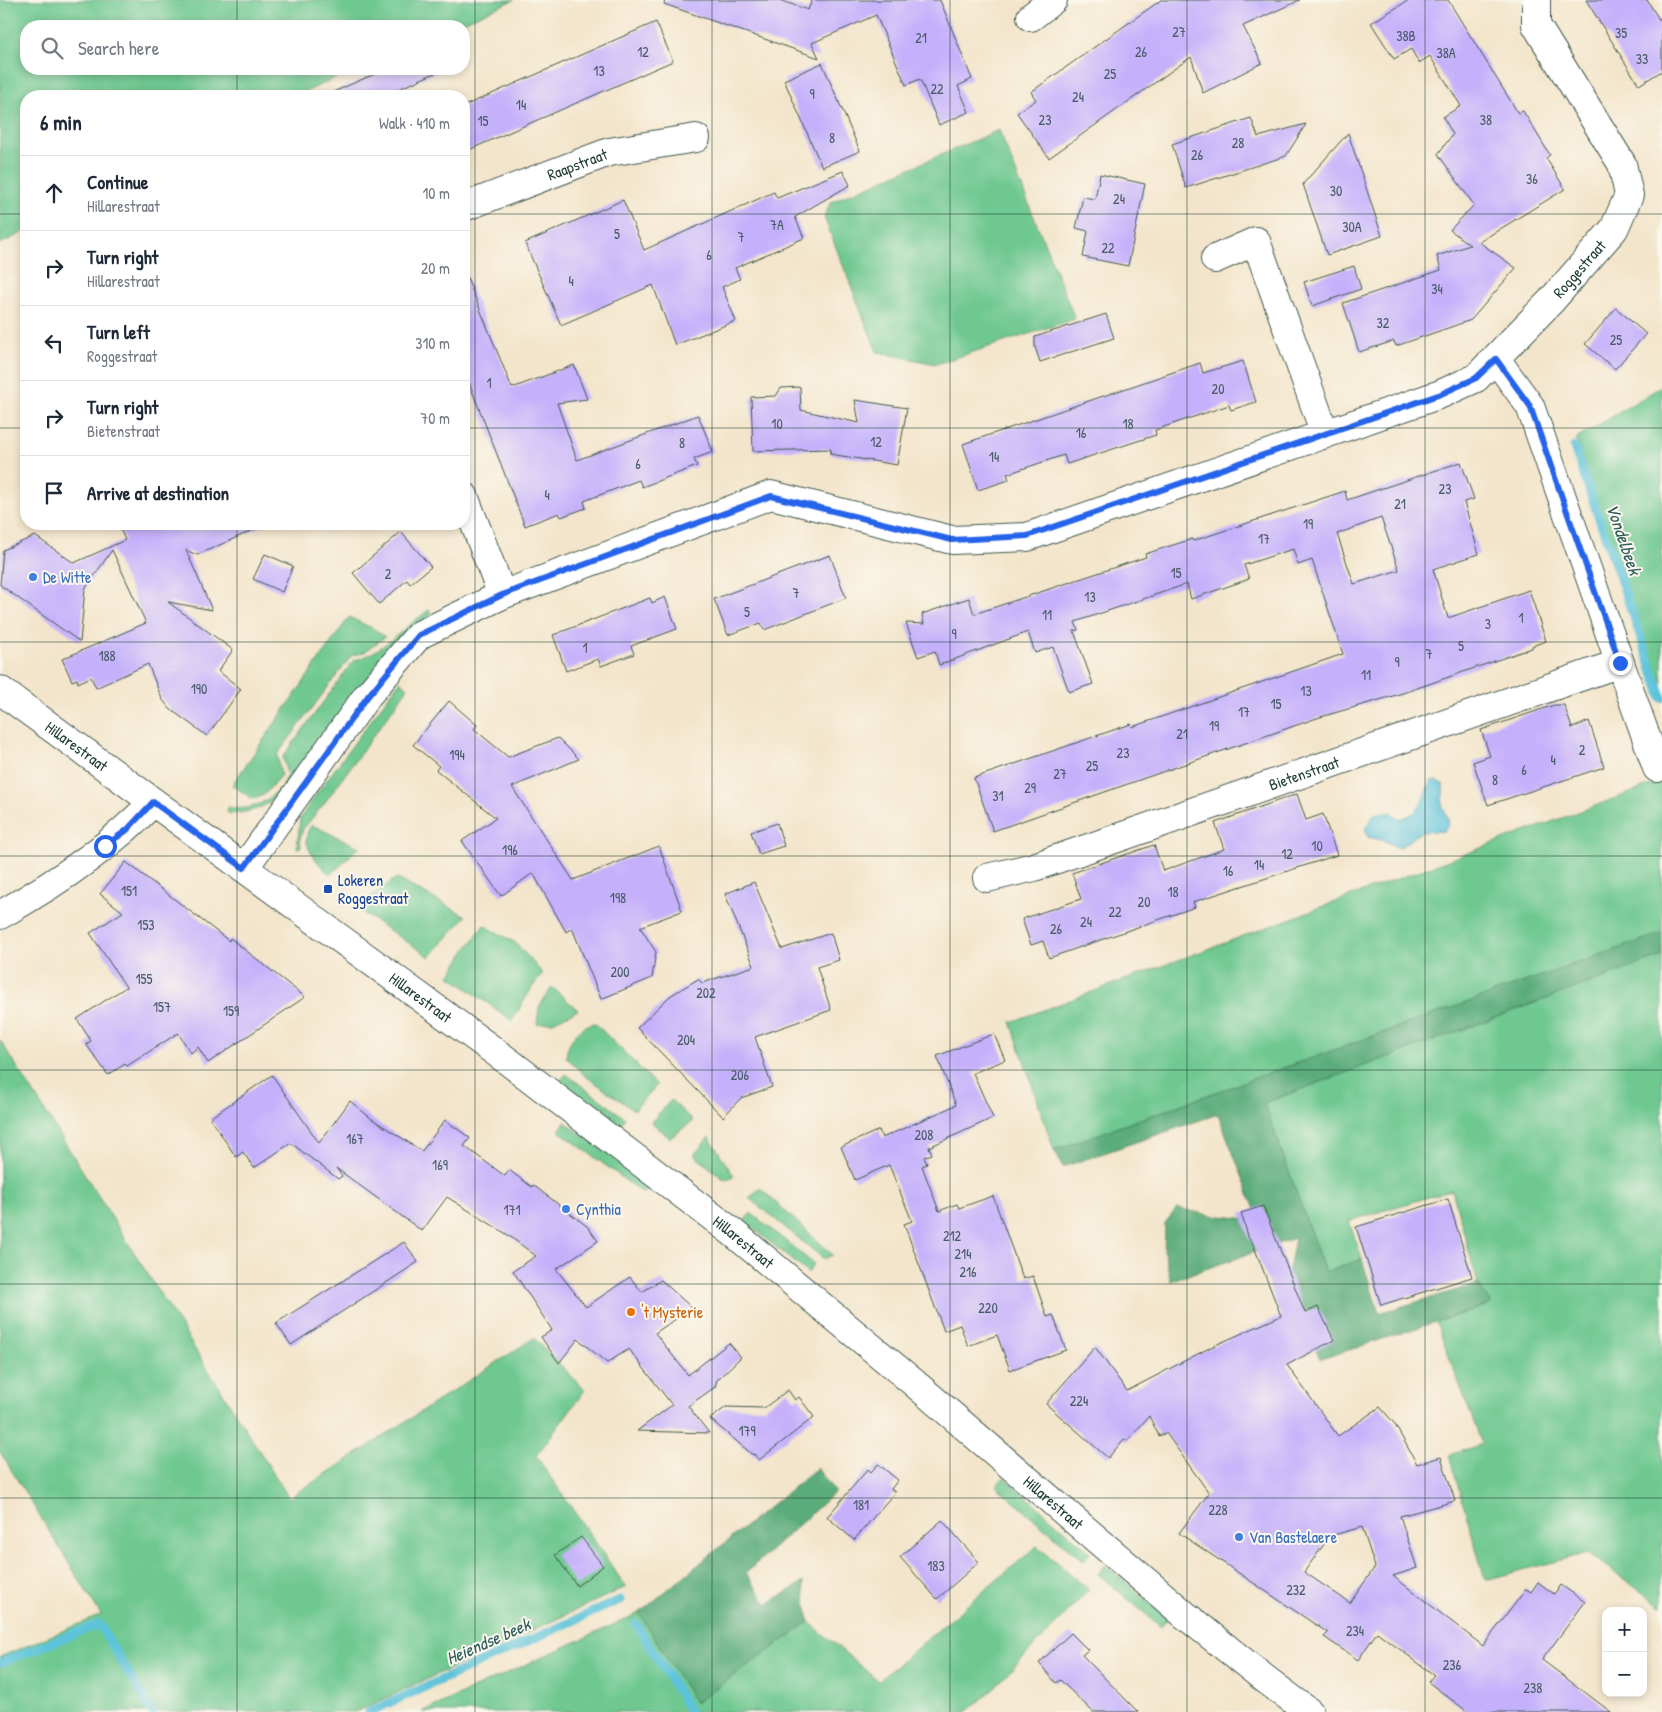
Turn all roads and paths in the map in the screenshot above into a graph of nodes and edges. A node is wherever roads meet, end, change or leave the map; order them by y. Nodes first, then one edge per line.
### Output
1 (1053, 0) edge
2 (1536, 0) edge
3 (1031, 17) dead end
4 (696, 138) dead end
5 (470, 205) edge
6 (1215, 258) dead end
7 (1496, 359) junction
8 (1325, 434) junction
9 (470, 512) edge
10 (502, 595) junction
11 (1620, 663) junction
12 (0, 690) edge
13 (1656, 768) dead end
14 (153, 802) junction
15 (244, 868) junction
16 (986, 878) dead end
17 (0, 915) edge
18 (1309, 1712) edge

1 - 3 street
2 - 7 street, Roggestraat
4 - 5 street, Raapstraat
6 - 8 street
7 - 8 street, Roggestraat
7 - 11 street
8 - 10 street, Roggestraat
9 - 10 street
10 - 15 street, Roggestraat
11 - 13 street
11 - 16 street, Bietenstraat
12 - 14 street, Hillarestraat
14 - 15 street, Hillarestraat
14 - 17 street
15 - 18 street, Hillarestraat

